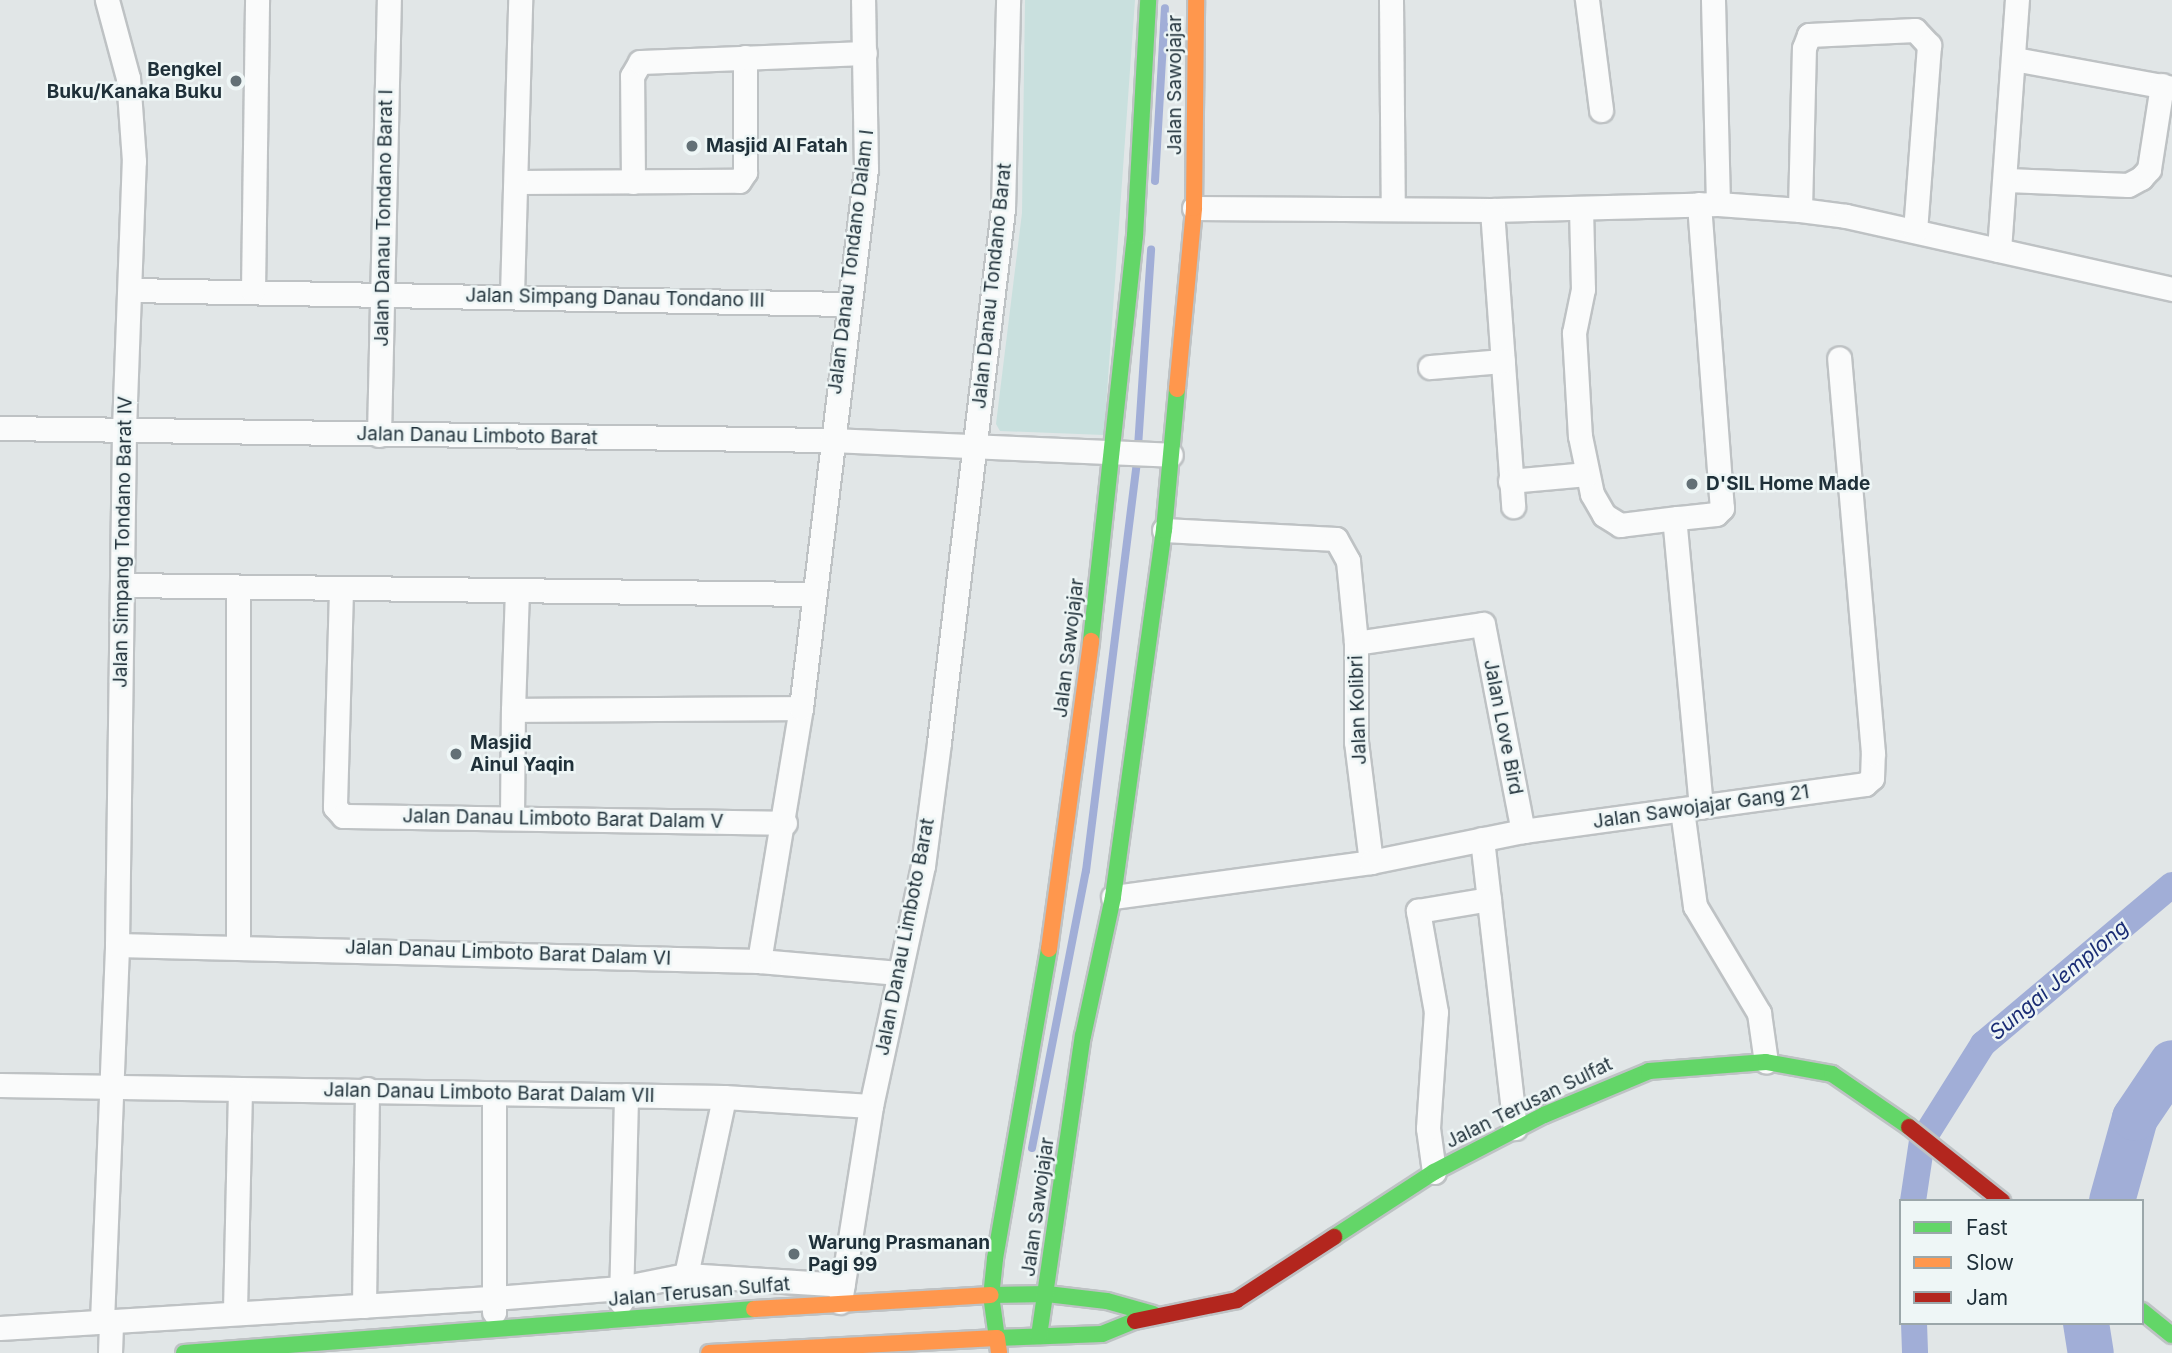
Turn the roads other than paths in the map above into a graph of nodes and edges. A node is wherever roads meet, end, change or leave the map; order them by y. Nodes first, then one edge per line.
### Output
1 (107, 0) edge
2 (388, 0) edge
3 (520, 0) edge
4 (863, 0) edge
5 (1008, 0) edge
6 (1148, 0) edge
7 (1196, 0) edge
8 (1391, 0) edge
9 (1587, 0) edge
10 (1713, 0) edge
11 (2017, 0) edge
12 (254, 5) edge
13 (865, 53) junction
14 (745, 57) junction
15 (2014, 59) junction
16 (2167, 86) edge
17 (1601, 110) dead end
18 (2007, 180) junction
19 (633, 182) junction
20 (517, 183) junction
21 (1708, 204) junction
22 (1194, 208) junction
23 (1581, 208) junction
24 (1393, 209) junction
25 (1492, 210) junction
26 (1800, 210) junction
27 (1915, 230) junction
28 (1999, 250) junction
29 (2172, 289) edge
30 (130, 290) junction
31 (253, 291) junction
32 (383, 292) junction
33 (512, 295) junction
34 (848, 304) junction
35 (1839, 358) dead end
36 (1503, 361) junction
37 (1430, 367) dead end
38 (0, 428) edge
39 (124, 429) junction
40 (379, 435) junction
41 (831, 440) junction
42 (977, 446) junction
43 (1131, 452) junction
44 (1171, 455) junction
45 (1587, 474) junction
46 (1510, 481) junction
47 (1514, 506) dead end
48 (1677, 518) junction
49 (1164, 530) junction
50 (123, 585) junction
51 (238, 587) junction
52 (341, 590) junction
53 (517, 591) junction
54 (813, 594) junction
55 (1483, 624) joint
56 (1356, 643) junction
57 (801, 708) junction
58 (513, 710) junction
59 (1691, 809) junction
60 (512, 818) junction
61 (785, 823) junction
62 (1523, 831) junction
63 (1482, 839) junction
64 (1371, 862) junction
65 (1114, 897) junction
66 (1489, 899) junction
67 (117, 945) junction
68 (238, 945) junction
69 (759, 961) junction
70 (898, 973) junction
71 (1766, 1062) junction
72 (0, 1085) edge
73 (108, 1087) junction
74 (367, 1089) junction
75 (240, 1090) junction
76 (494, 1094) junction
77 (626, 1095) junction
78 (724, 1097) junction
79 (871, 1106) junction
80 (1515, 1128) junction
81 (1434, 1172) junction
82 (2000, 1199) edge
83 (686, 1275) junction
84 (621, 1288) junction
85 (841, 1294) junction
86 (1047, 1294) junction
87 (992, 1296) junction
88 (494, 1298) junction
89 (415, 1302) junction
90 (363, 1306) junction
91 (235, 1310) junction
92 (2144, 1313) edge
93 (1153, 1314) junction
94 (622, 1320) junction
95 (106, 1321) junction
96 (0, 1328) edge
97 (494, 1329) junction
98 (456, 1332) junction
99 (2172, 1335) edge
100 (416, 1336) junction
101 (716, 1336) edge
102 (1039, 1336) junction
103 (998, 1345) edge
104 (110, 1353) edge
105 (184, 1353) edge
106 (458, 1353) edge
107 (1031, 1353) edge

1 - 30 street, Jalan Simpang Tondano Barat IV
2 - 32 street, Jalan Danau Tondano Barat I
3 - 20 street
4 - 13 street, Jalan Danau Tondano Dalam I
5 - 42 street, Jalan Danau Tondano Barat
6 - 43 main road, Jalan Sawojajar
7 - 22 main road, Jalan Sawojajar
8 - 24 street
9 - 17 street
10 - 21 street
11 - 15 street
12 - 31 street
13 - 14 street
13 - 34 street, Jalan Danau Tondano Dalam I
14 - 19 street
14 - 19 street
15 - 16 street
15 - 18 street
16 - 18 street
18 - 28 street
19 - 20 street
20 - 33 street
21 - 23 street
21 - 26 street
21 - 48 street
22 - 24 street
22 - 44 main road, Jalan Sawojajar
23 - 25 street
23 - 45 street
24 - 25 street
25 - 36 street
26 - 27 street
26 - 27 street
27 - 28 street
28 - 29 street
30 - 31 street, Jalan Simpang Danau Tondano III
30 - 39 street, Jalan Simpang Tondano Barat IV
31 - 32 street, Jalan Simpang Danau Tondano III
32 - 33 street, Jalan Simpang Danau Tondano III
32 - 40 street, Jalan Danau Tondano Barat I
33 - 34 street, Jalan Simpang Danau Tondano III
34 - 41 street, Jalan Danau Tondano Dalam I
35 - 59 street, Jalan Sawojajar Gang 21
36 - 37 street
36 - 46 street
38 - 39 street, Jalan Danau Limboto Barat
39 - 40 street, Jalan Danau Limboto Barat
39 - 50 street, Jalan Simpang Tondano Barat IV
40 - 41 street, Jalan Danau Limboto Barat
41 - 42 street, Jalan Danau Limboto Barat
41 - 54 street
42 - 43 street, Jalan Danau Limboto Barat
42 - 70 street, Jalan Danau Limboto Barat
43 - 44 street, Jalan Danau Limboto Barat
43 - 87 main road, Jalan Sawojajar
44 - 49 main road, Jalan Sawojajar
45 - 46 street
45 - 48 street
46 - 47 street
48 - 59 street
49 - 56 street
49 - 65 main road, Jalan Sawojajar
50 - 51 street
50 - 67 street, Jalan Simpang Tondano Barat IV
51 - 52 street
51 - 68 street
52 - 53 street
52 - 60 street, Jalan Danau Limboto Barat Dalam V
53 - 54 street
53 - 58 street
54 - 57 street
55 - 56 street, Jalan Kolibri
55 - 62 street, Jalan Love Bird
56 - 64 street, Jalan Kolibri
57 - 58 street
57 - 61 street
58 - 60 street
59 - 62 street, Jalan Sawojajar Gang 21
59 - 71 street
60 - 61 street, Jalan Danau Limboto Barat Dalam V
61 - 69 street
62 - 63 street, Jalan Sawojajar Gang 21
63 - 64 street, Jalan Sawojajar Gang 21
63 - 66 street
64 - 65 street, Jalan Sawojajar Gang 21
65 - 86 main road, Jalan Sawojajar
66 - 80 street
66 - 81 street
67 - 68 street, Jalan Danau Limboto Barat Dalam VI
67 - 73 street, Jalan Simpang Tondano Barat IV
68 - 69 street, Jalan Danau Limboto Barat Dalam VI
69 - 70 street, Jalan Danau Limboto Barat Dalam VI
70 - 79 street, Jalan Danau Limboto Barat
71 - 80 main road, Jalan Terusan Sulfat
71 - 82 main road, Jalan Terusan Sulfat
72 - 73 street, Jalan Danau Limboto Barat Dalam VII
73 - 75 street, Jalan Danau Limboto Barat Dalam VII
73 - 95 street, Jalan Simpang Tondano Barat IV
74 - 75 street, Jalan Danau Limboto Barat Dalam VII
74 - 76 street, Jalan Danau Limboto Barat Dalam VII
74 - 90 street
75 - 91 street
76 - 77 street, Jalan Danau Limboto Barat Dalam VII
76 - 88 street
77 - 78 street, Jalan Danau Limboto Barat Dalam VII
77 - 84 street
78 - 79 street, Jalan Danau Limboto Barat Dalam VII
78 - 83 street
79 - 85 street, Jalan Danau Limboto Barat
80 - 81 main road, Jalan Terusan Sulfat
81 - 93 main road, Jalan Terusan Sulfat
83 - 84 street
83 - 85 street
84 - 88 street
84 - 94 street
85 - 87 main road, Jalan Terusan Sulfat
85 - 101 main road, Jalan Terusan Sulfat
86 - 87 main road, Jalan Terusan Sulfat
86 - 93 main road, Jalan Terusan Sulfat
86 - 102 main road, Jalan Sawojajar
87 - 103 main road, Jalan Sawojajar
88 - 89 street
88 - 97 street
89 - 90 street
89 - 100 street
90 - 91 street
91 - 95 street
92 - 99 main road
93 - 102 main road, Jalan Terusan Sulfat
94 - 97 main road, Jalan Terusan Sulfat
94 - 101 main road, Jalan Terusan Sulfat
95 - 96 street
95 - 104 street, Jalan Simpang Tondano Barat IV
97 - 98 main road, Jalan Terusan Sulfat
98 - 100 main road, Jalan Terusan Sulfat
98 - 106 main road
100 - 105 main road, Jalan Terusan Sulfat
101 - 103 main road, Jalan Terusan Sulfat
102 - 103 main road, Jalan Terusan Sulfat
102 - 107 main road, Jalan Sawojajar

